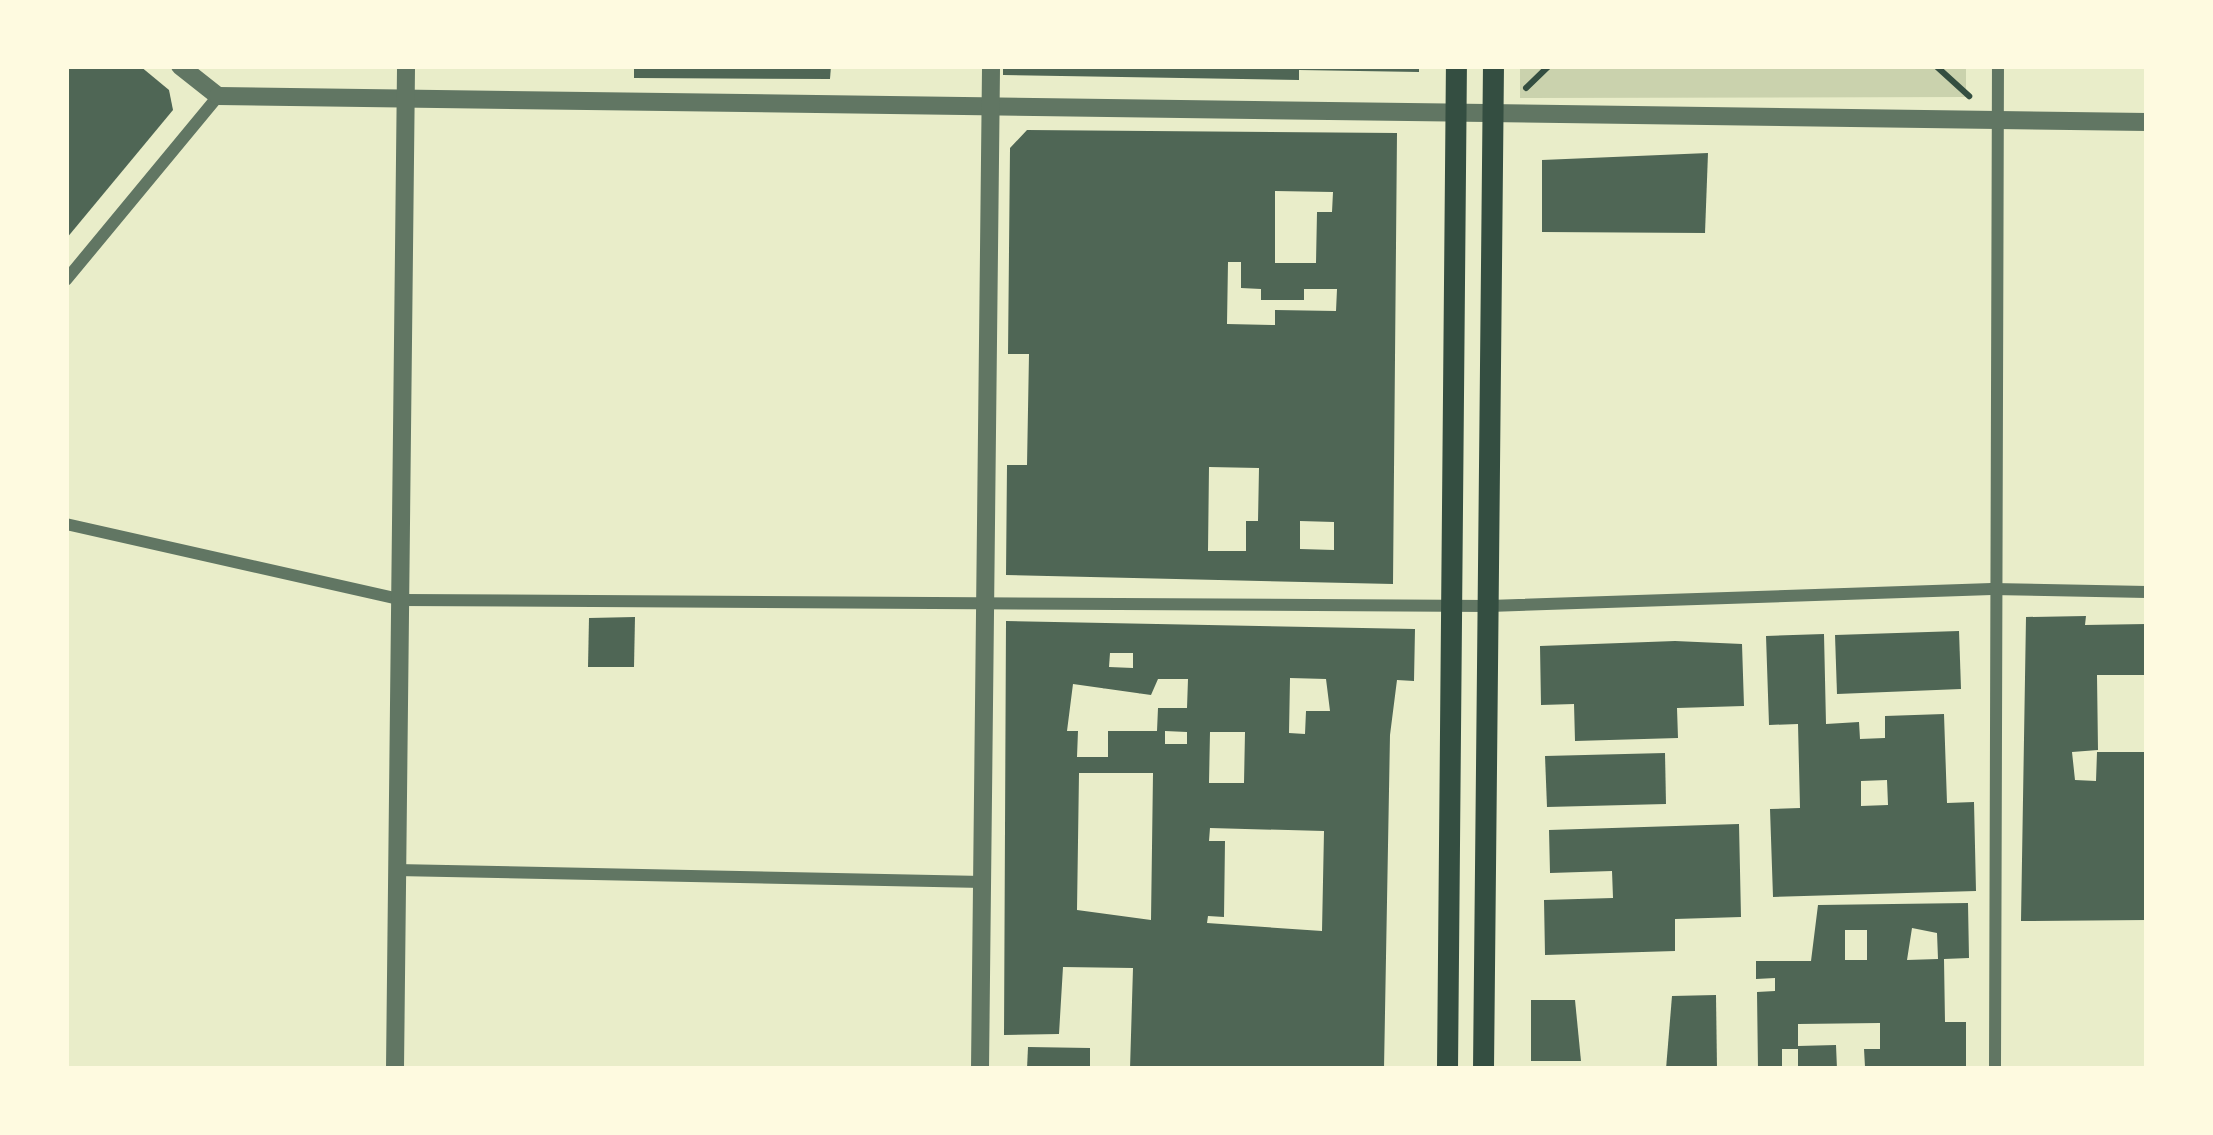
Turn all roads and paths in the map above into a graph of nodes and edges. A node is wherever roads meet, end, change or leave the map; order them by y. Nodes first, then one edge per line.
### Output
1 (180, 66) edge
2 (406, 66) edge
3 (991, 66) edge
4 (1456, 66) edge
5 (1493, 66) edge
6 (1998, 66) edge
7 (218, 96) junction
8 (406, 99) junction
9 (991, 105) junction
10 (1454, 117) junction
11 (1492, 118) junction
12 (2147, 122) edge
13 (1998, 124) junction
14 (66, 280) edge
15 (66, 524) edge
16 (1992, 589) junction
17 (2147, 592) edge
18 (401, 600) junction
19 (986, 600) junction
20 (1451, 606) junction
21 (1489, 606) junction
22 (396, 870) junction
23 (983, 882) junction
24 (395, 1069) edge
25 (980, 1069) edge
26 (1447, 1069) edge
27 (1483, 1069) edge
28 (1995, 1069) edge

1 - 7 street
2 - 8 street
3 - 9 street
4 - 10 main road
5 - 11 main road
6 - 13 street
7 - 8 street
7 - 14 street
8 - 9 street
8 - 18 street
9 - 10 street
9 - 19 street
10 - 11 street
10 - 20 main road
11 - 13 street
11 - 21 main road
12 - 13 street
13 - 16 street
15 - 18 street
16 - 17 street
16 - 21 street
16 - 28 street
18 - 19 street
18 - 22 street
19 - 20 street
19 - 23 street
20 - 21 street
20 - 26 main road
21 - 27 main road
22 - 23 street
22 - 24 street
23 - 25 street

